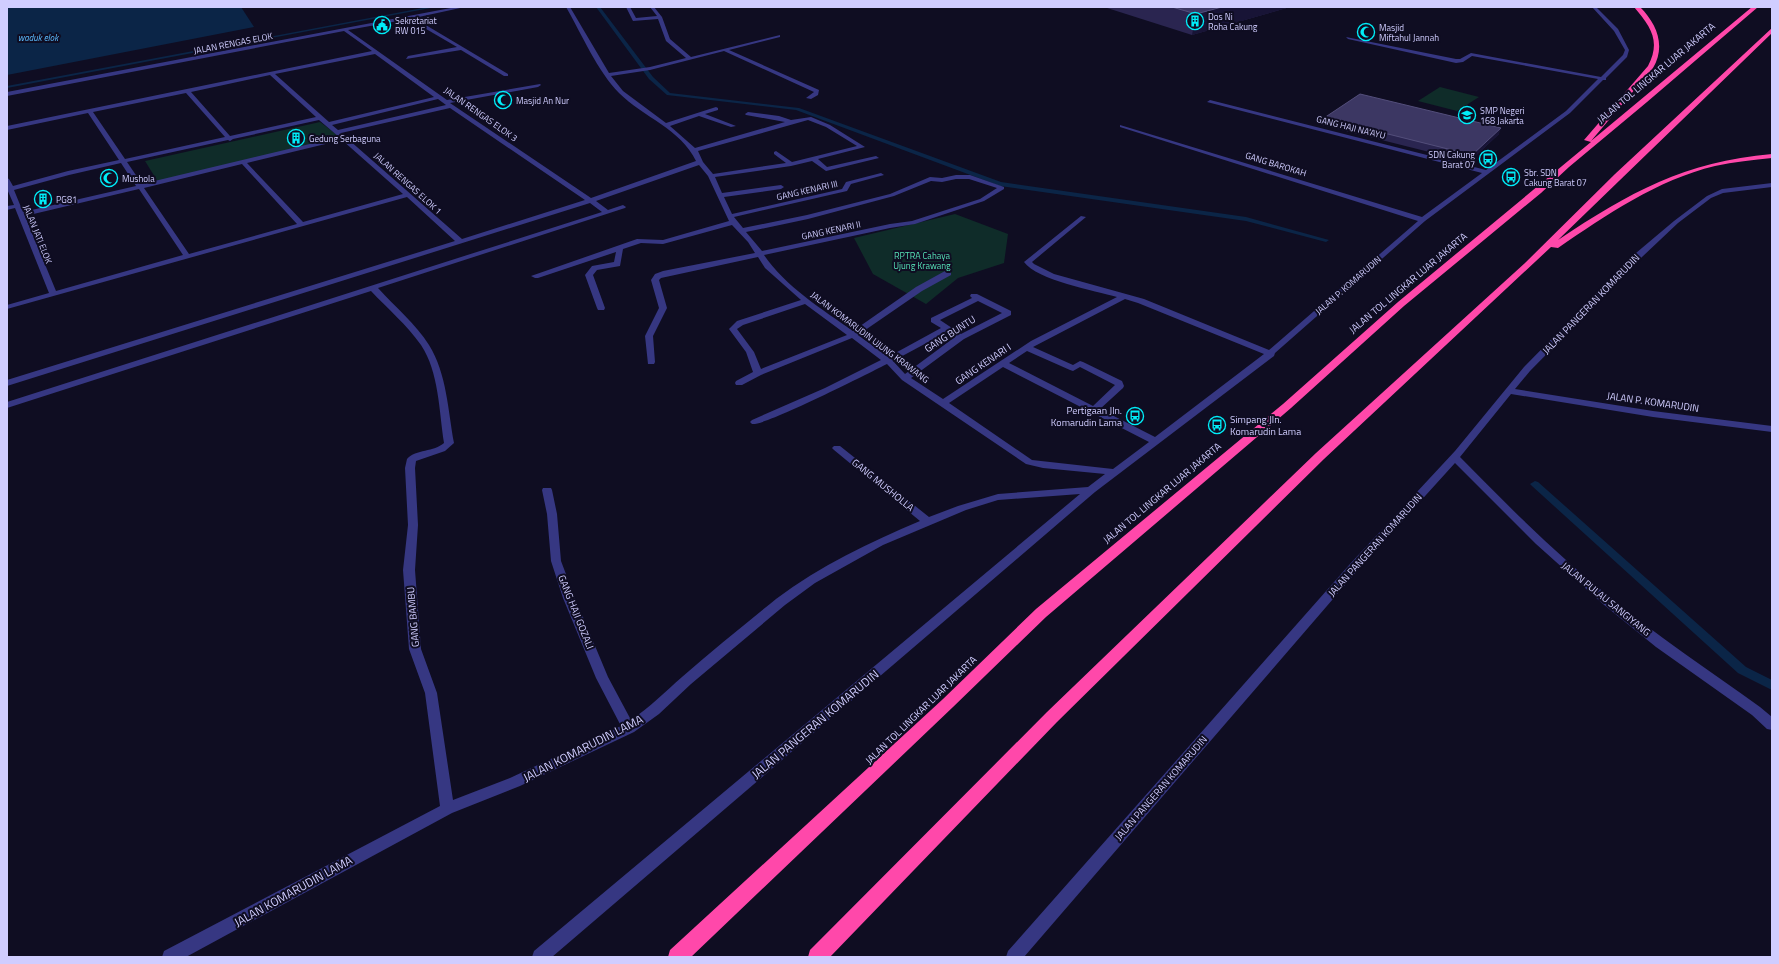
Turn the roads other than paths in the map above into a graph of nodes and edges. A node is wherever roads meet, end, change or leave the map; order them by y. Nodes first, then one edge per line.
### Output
1 (463, 7) edge
2 (568, 7) edge
3 (628, 7) edge
4 (652, 7) edge
5 (1594, 7) edge
6 (1637, 7) edge
7 (1755, 7) edge
8 (410, 17) junction
9 (660, 17) junction
10 (345, 30) junction
11 (1772, 30) edge
12 (778, 36) dead end
13 (1348, 38) dead end
14 (462, 48) junction
15 (725, 50) junction
16 (376, 52) junction
17 (408, 58) dead end
18 (690, 59) junction
19 (271, 74) junction
20 (506, 75) dead end
21 (607, 75) junction
22 (1604, 79) junction
23 (538, 84) dead end
24 (187, 91) junction
25 (7, 94) edge
26 (439, 97) junction
27 (809, 98) dead end
28 (1210, 102) dead end
29 (448, 104) junction
30 (716, 109) dead end
31 (89, 111) junction
32 (748, 114) dead end
33 (701, 115) junction
34 (320, 118) junction
35 (791, 122) junction
36 (328, 124) junction
37 (666, 125) junction
38 (733, 126) dead end
39 (1122, 126) dead end
40 (7, 128) edge
41 (337, 132) junction
42 (344, 138) junction
43 (230, 139) junction
44 (694, 150) junction
45 (776, 153) dead end
46 (1772, 156) edge
47 (876, 158) dead end
48 (814, 159) junction
49 (122, 162) junction
50 (244, 162) junction
51 (700, 162) junction
52 (791, 164) junction
53 (1566, 165) junction
54 (1486, 172) junction
55 (881, 175) dead end
56 (711, 176) junction
57 (7, 180) edge
58 (1772, 185) edge
59 (140, 187) junction
60 (781, 187) dead end
61 (9, 192) edge
62 (408, 195) junction
63 (721, 196) junction
64 (590, 201) junction
65 (17, 206) junction
66 (623, 207) dead end
67 (7, 208) edge
68 (607, 212) junction
69 (21, 215) junction
70 (1083, 217) dead end
71 (732, 219) junction
72 (1423, 220) junction
73 (302, 225) junction
74 (741, 231) junction
75 (460, 241) junction
76 (620, 247) junction
77 (760, 254) junction
78 (188, 257) junction
79 (1528, 265) junction
80 (948, 272) dead end
81 (535, 276) dead end
82 (373, 288) junction
83 (53, 294) junction
84 (1124, 297) junction
85 (806, 301) junction
86 (7, 307) edge
87 (601, 308) dead end
88 (947, 328) junction
89 (853, 335) junction
90 (961, 337) junction
91 (1030, 345) junction
92 (1271, 354) junction
93 (888, 360) junction
94 (651, 362) dead end
95 (1004, 364) junction
96 (758, 373) junction
97 (905, 378) junction
98 (7, 383) edge
99 (739, 383) dead end
100 (1506, 394) junction
101 (943, 403) junction
102 (7, 405) edge
103 (1094, 410) junction
104 (755, 422) dead end
105 (1772, 429) edge
106 (1155, 441) junction
107 (837, 448) dead end
108 (1456, 455) junction
109 (1116, 472) junction
110 (547, 490) dead end
111 (1091, 490) junction
112 (928, 522) junction
113 (1772, 724) edge
114 (629, 728) junction
115 (447, 809) junction
116 (170, 957) edge
117 (540, 957) edge
118 (677, 957) edge
119 (817, 957) edge
120 (1014, 957) edge

1 - 8 street, JALAN RENGAS ELOK
2 - 21 street, JALAN KOMARUDIN UJUNG KRAWANG
3 - 9 street
4 - 9 street
5 - 22 street, JALAN P. KOMARUDIN
6 - 53 highway
7 - 53 highway, JALAN TOL LINGKAR LUAR JAKARTA
8 - 10 street, JALAN RENGAS ELOK
8 - 14 street
9 - 18 street
10 - 16 street, JALAN RENGAS ELOK 3
10 - 25 street, JALAN RENGAS ELOK
11 - 79 highway
12 - 15 street
13 - 22 street
14 - 17 street
14 - 20 street
15 - 18 street
15 - 27 street
16 - 19 street
16 - 26 street, JALAN RENGAS ELOK 3
18 - 21 street
19 - 24 street
19 - 34 street, JALAN RENGAS ELOK 1
21 - 37 street, JALAN KOMARUDIN UJUNG KRAWANG
22 - 54 street, JALAN P. KOMARUDIN
23 - 29 street
24 - 31 street
24 - 43 street
26 - 29 street, JALAN RENGAS ELOK 3
26 - 36 street
28 - 54 street, GANG HAJI NA'AYU
29 - 41 street
29 - 64 street, JALAN RENGAS ELOK 3
30 - 33 street
31 - 40 street
31 - 49 street
32 - 35 street
33 - 37 street
33 - 38 street
34 - 36 street, JALAN RENGAS ELOK 1
34 - 43 street
35 - 44 street
35 - 48 street
36 - 41 street, JALAN RENGAS ELOK 1
37 - 44 street, JALAN KOMARUDIN UJUNG KRAWANG
39 - 72 street, GANG BAROKAH
41 - 42 street, JALAN RENGAS ELOK 1
42 - 50 street
42 - 62 street, JALAN RENGAS ELOK 1
43 - 49 street
44 - 51 street, JALAN KOMARUDIN UJUNG KRAWANG
45 - 52 street
46 - 79 highway
47 - 48 street
48 - 52 street
49 - 59 street
49 - 61 street
50 - 59 street
50 - 73 street
51 - 56 street, JALAN KOMARUDIN UJUNG KRAWANG
51 - 64 street
52 - 56 street
53 - 118 highway, JALAN TOL LINGKAR LUAR JAKARTA
54 - 72 street, JALAN P. KOMARUDIN
55 - 71 street, GANG KENARI III
56 - 63 street, JALAN KOMARUDIN UJUNG KRAWANG
57 - 61 street, JALAN JATI ELOK
58 - 100 street, JALAN PANGERAN KOMARUDIN
59 - 69 street
59 - 78 street
60 - 63 street
61 - 65 street, JALAN JATI ELOK
62 - 73 street
62 - 75 street, JALAN RENGAS ELOK 1
63 - 71 street, JALAN KOMARUDIN UJUNG KRAWANG
64 - 68 street, JALAN RENGAS ELOK 3
64 - 75 street
65 - 67 street
65 - 69 street, JALAN JATI ELOK
66 - 68 street
68 - 82 street
69 - 83 street, JALAN JATI ELOK
70 - 84 street
71 - 74 street, JALAN KOMARUDIN UJUNG KRAWANG
71 - 76 street
72 - 92 street, JALAN P. KOMARUDIN
73 - 78 street
74 - 77 street, JALAN KOMARUDIN UJUNG KRAWANG
74 - 77 street, GANG KENARI II
75 - 98 street
76 - 81 street
76 - 87 street
77 - 85 street, JALAN KOMARUDIN UJUNG KRAWANG
77 - 94 street, GANG KENARI II
78 - 83 street
79 - 119 highway
80 - 89 street
82 - 102 street
82 - 115 street, GANG BAMBU
83 - 86 street
84 - 91 street, GANG KENARI I
84 - 92 street
85 - 89 street, JALAN KOMARUDIN UJUNG KRAWANG
85 - 96 street
88 - 90 street
88 - 90 street, GANG BUNTU
88 - 93 street
89 - 93 street, JALAN KOMARUDIN UJUNG KRAWANG
89 - 96 street
90 - 97 street, GANG BUNTU
91 - 95 street, GANG KENARI I
91 - 103 street
92 - 106 street, JALAN P. KOMARUDIN
93 - 97 street, JALAN KOMARUDIN UJUNG KRAWANG
93 - 104 street
95 - 101 street, GANG KENARI I
95 - 103 street
96 - 99 street
97 - 101 street, JALAN KOMARUDIN UJUNG KRAWANG
100 - 105 street, JALAN P. KOMARUDIN
100 - 108 street, JALAN PANGERAN KOMARUDIN
101 - 109 street, JALAN KOMARUDIN UJUNG KRAWANG
103 - 106 street
106 - 109 street, JALAN P. KOMARUDIN
107 - 112 street, GANG MUSHOLLA
108 - 113 street, JALAN PULAU SANGIYANG
108 - 120 street, JALAN PANGERAN KOMARUDIN
109 - 111 street, JALAN P. KOMARUDIN
110 - 114 street, GANG HAJI GOZALI
111 - 112 street, JALAN KOMARUDIN LAMA
111 - 117 street, JALAN PANGERAN KOMARUDIN
112 - 114 street, JALAN KOMARUDIN LAMA
114 - 115 street, JALAN KOMARUDIN LAMA
115 - 116 street, JALAN KOMARUDIN LAMA

